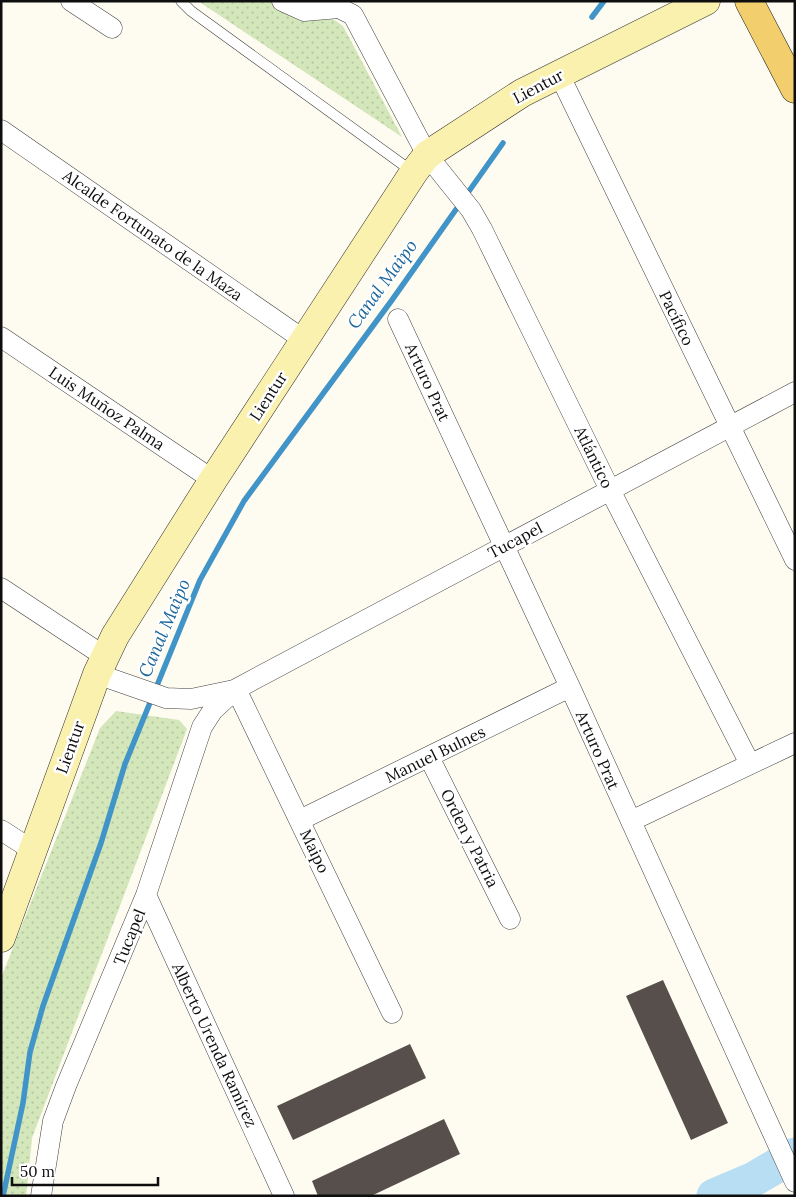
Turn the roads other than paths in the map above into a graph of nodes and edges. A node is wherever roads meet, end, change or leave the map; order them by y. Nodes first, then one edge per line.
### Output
1 (71, 1) edge
2 (181, 1) edge
3 (282, 1) edge
4 (706, 1) edge
5 (749, 1) edge
6 (112, 28) dead end
7 (560, 74) junction
8 (795, 89) edge
9 (1, 130) edge
10 (421, 164) junction
11 (398, 319) dead end
12 (1, 336) edge
13 (304, 340) junction
14 (795, 392) edge
15 (729, 427) junction
16 (213, 480) junction
17 (610, 490) junction
18 (504, 546) junction
19 (795, 560) edge
20 (1, 588) edge
21 (100, 665) junction
22 (570, 687) junction
23 (236, 689) junction
24 (795, 742) edge
25 (429, 757) junction
26 (750, 764) junction
27 (300, 820) junction
28 (631, 821) junction
29 (1, 830) edge
30 (32, 850) junction
31 (146, 895) junction
32 (510, 919) dead end
33 (1, 938) edge
34 (392, 1013) dead end
35 (793, 1178) edge
36 (41, 1196) edge
37 (284, 1196) edge

1 - 6 street
2 - 10 lane
3 - 10 street, Atlántico
4 - 7 street, Lientur
5 - 8 main road
7 - 10 street, Lientur
7 - 15 street, Pacífico
9 - 13 street, Alcalde Fortunato de la Maza
10 - 13 street, Lientur
10 - 17 street, Atlántico
11 - 18 street, Arturo Prat
12 - 16 street, Luis Muñoz Palma
13 - 16 street, Lientur
14 - 15 street, Tucapel
15 - 17 street, Tucapel
15 - 19 street, Pacífico
16 - 21 street, Lientur
17 - 18 street, Tucapel
17 - 26 street, Atlántico
18 - 22 street, Arturo Prat
18 - 23 street, Tucapel
20 - 21 street, Tucapel
21 - 23 street, Tucapel
21 - 30 street, Lientur
22 - 25 street, Manuel Bulnes
22 - 28 street, Arturo Prat
23 - 27 street, Maipo
23 - 31 street, Tucapel
24 - 26 street
25 - 27 street, Manuel Bulnes
25 - 32 street, Orden y Patria
26 - 28 street
27 - 34 street, Maipo
28 - 35 street, Arturo Prat
29 - 30 street
30 - 33 street, Lientur
31 - 36 street, Tucapel
31 - 37 street, Alberto Urenda Ramírez

